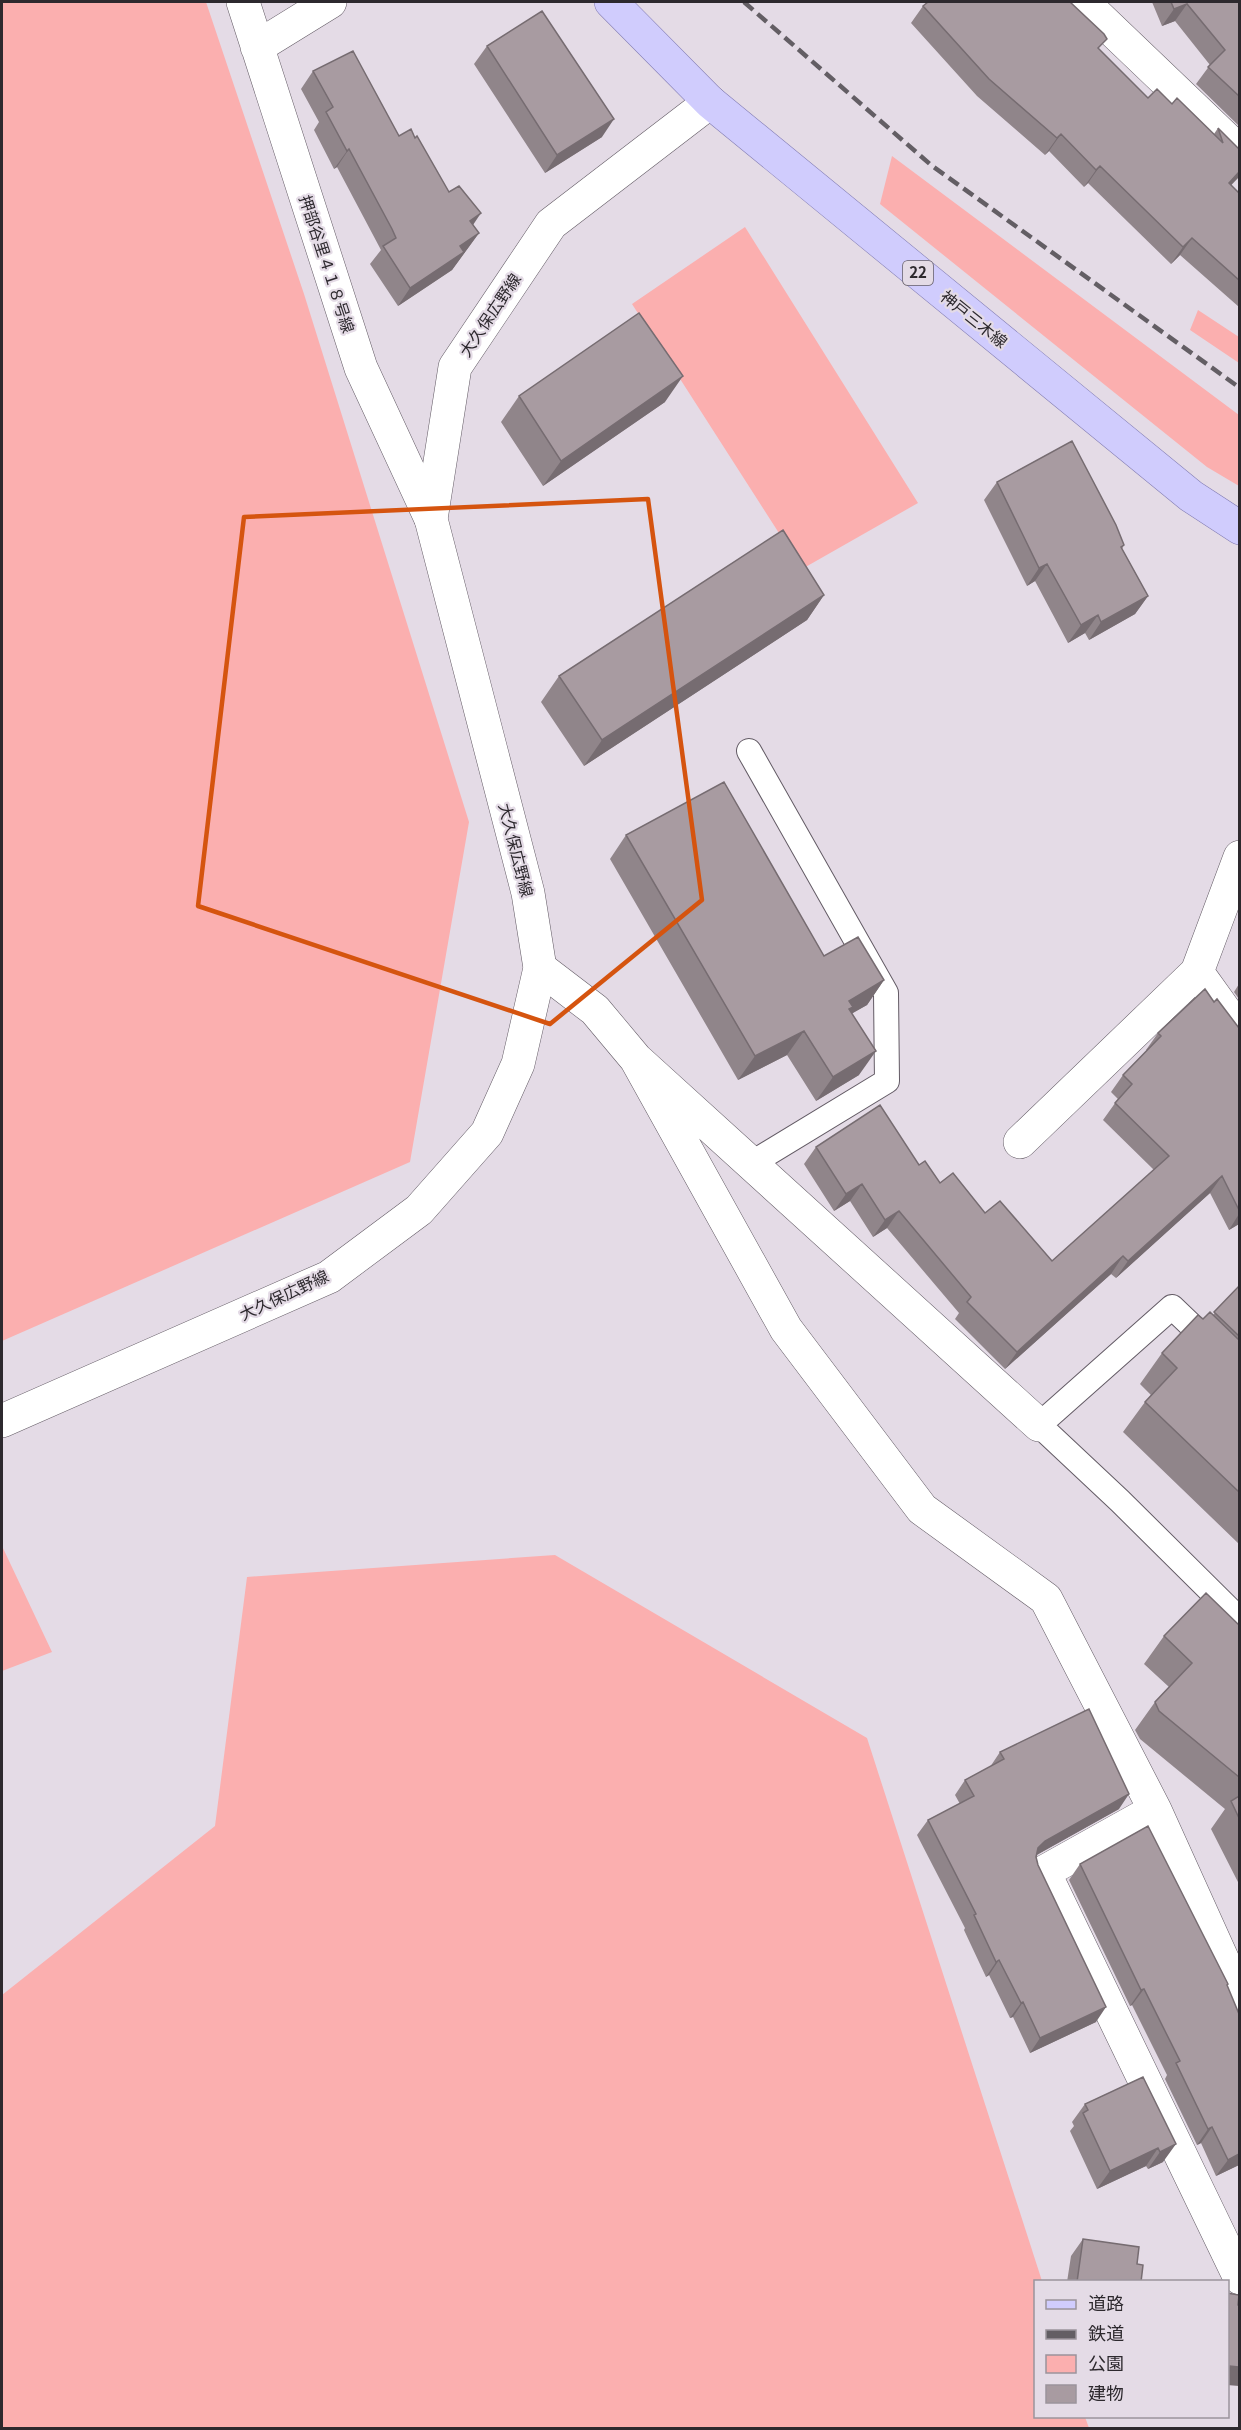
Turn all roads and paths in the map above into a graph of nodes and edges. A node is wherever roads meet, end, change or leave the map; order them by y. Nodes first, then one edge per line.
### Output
1 (243, 2) edge
2 (330, 2) edge
3 (611, 2) edge
4 (1083, 2) edge
5 (257, 47) junction
6 (710, 102) junction
7 (1239, 152) edge
8 (431, 519) junction
9 (1239, 528) edge
10 (749, 752) dead end
11 (1239, 857) edge
12 (540, 968) junction
13 (1197, 972) junction
14 (1239, 1032) edge
15 (636, 1059) junction
16 (1020, 1142) dead end
17 (752, 1163) junction
18 (1239, 1372) edge
19 (2, 1421) edge
20 (1039, 1425) junction
21 (1239, 1620) edge
22 (1155, 1810) junction
23 (1239, 1998) edge
24 (1239, 2278) edge

1 - 5 street, 押部谷里４１８号線
2 - 5 street
3 - 6 main road, 神戸三木線 / 22
4 - 7 street
5 - 8 street, 押部谷里４１８号線
6 - 8 street, 大久保広野線
6 - 9 main road, 神戸三木線 / 22
8 - 12 street, 大久保広野線
10 - 17 lane
11 - 13 street
12 - 15 street
12 - 19 street, 大久保広野線
13 - 14 street
13 - 16 street
15 - 17 street
15 - 22 street
17 - 20 street
18 - 20 lane
20 - 21 lane
22 - 23 street
22 - 24 street

